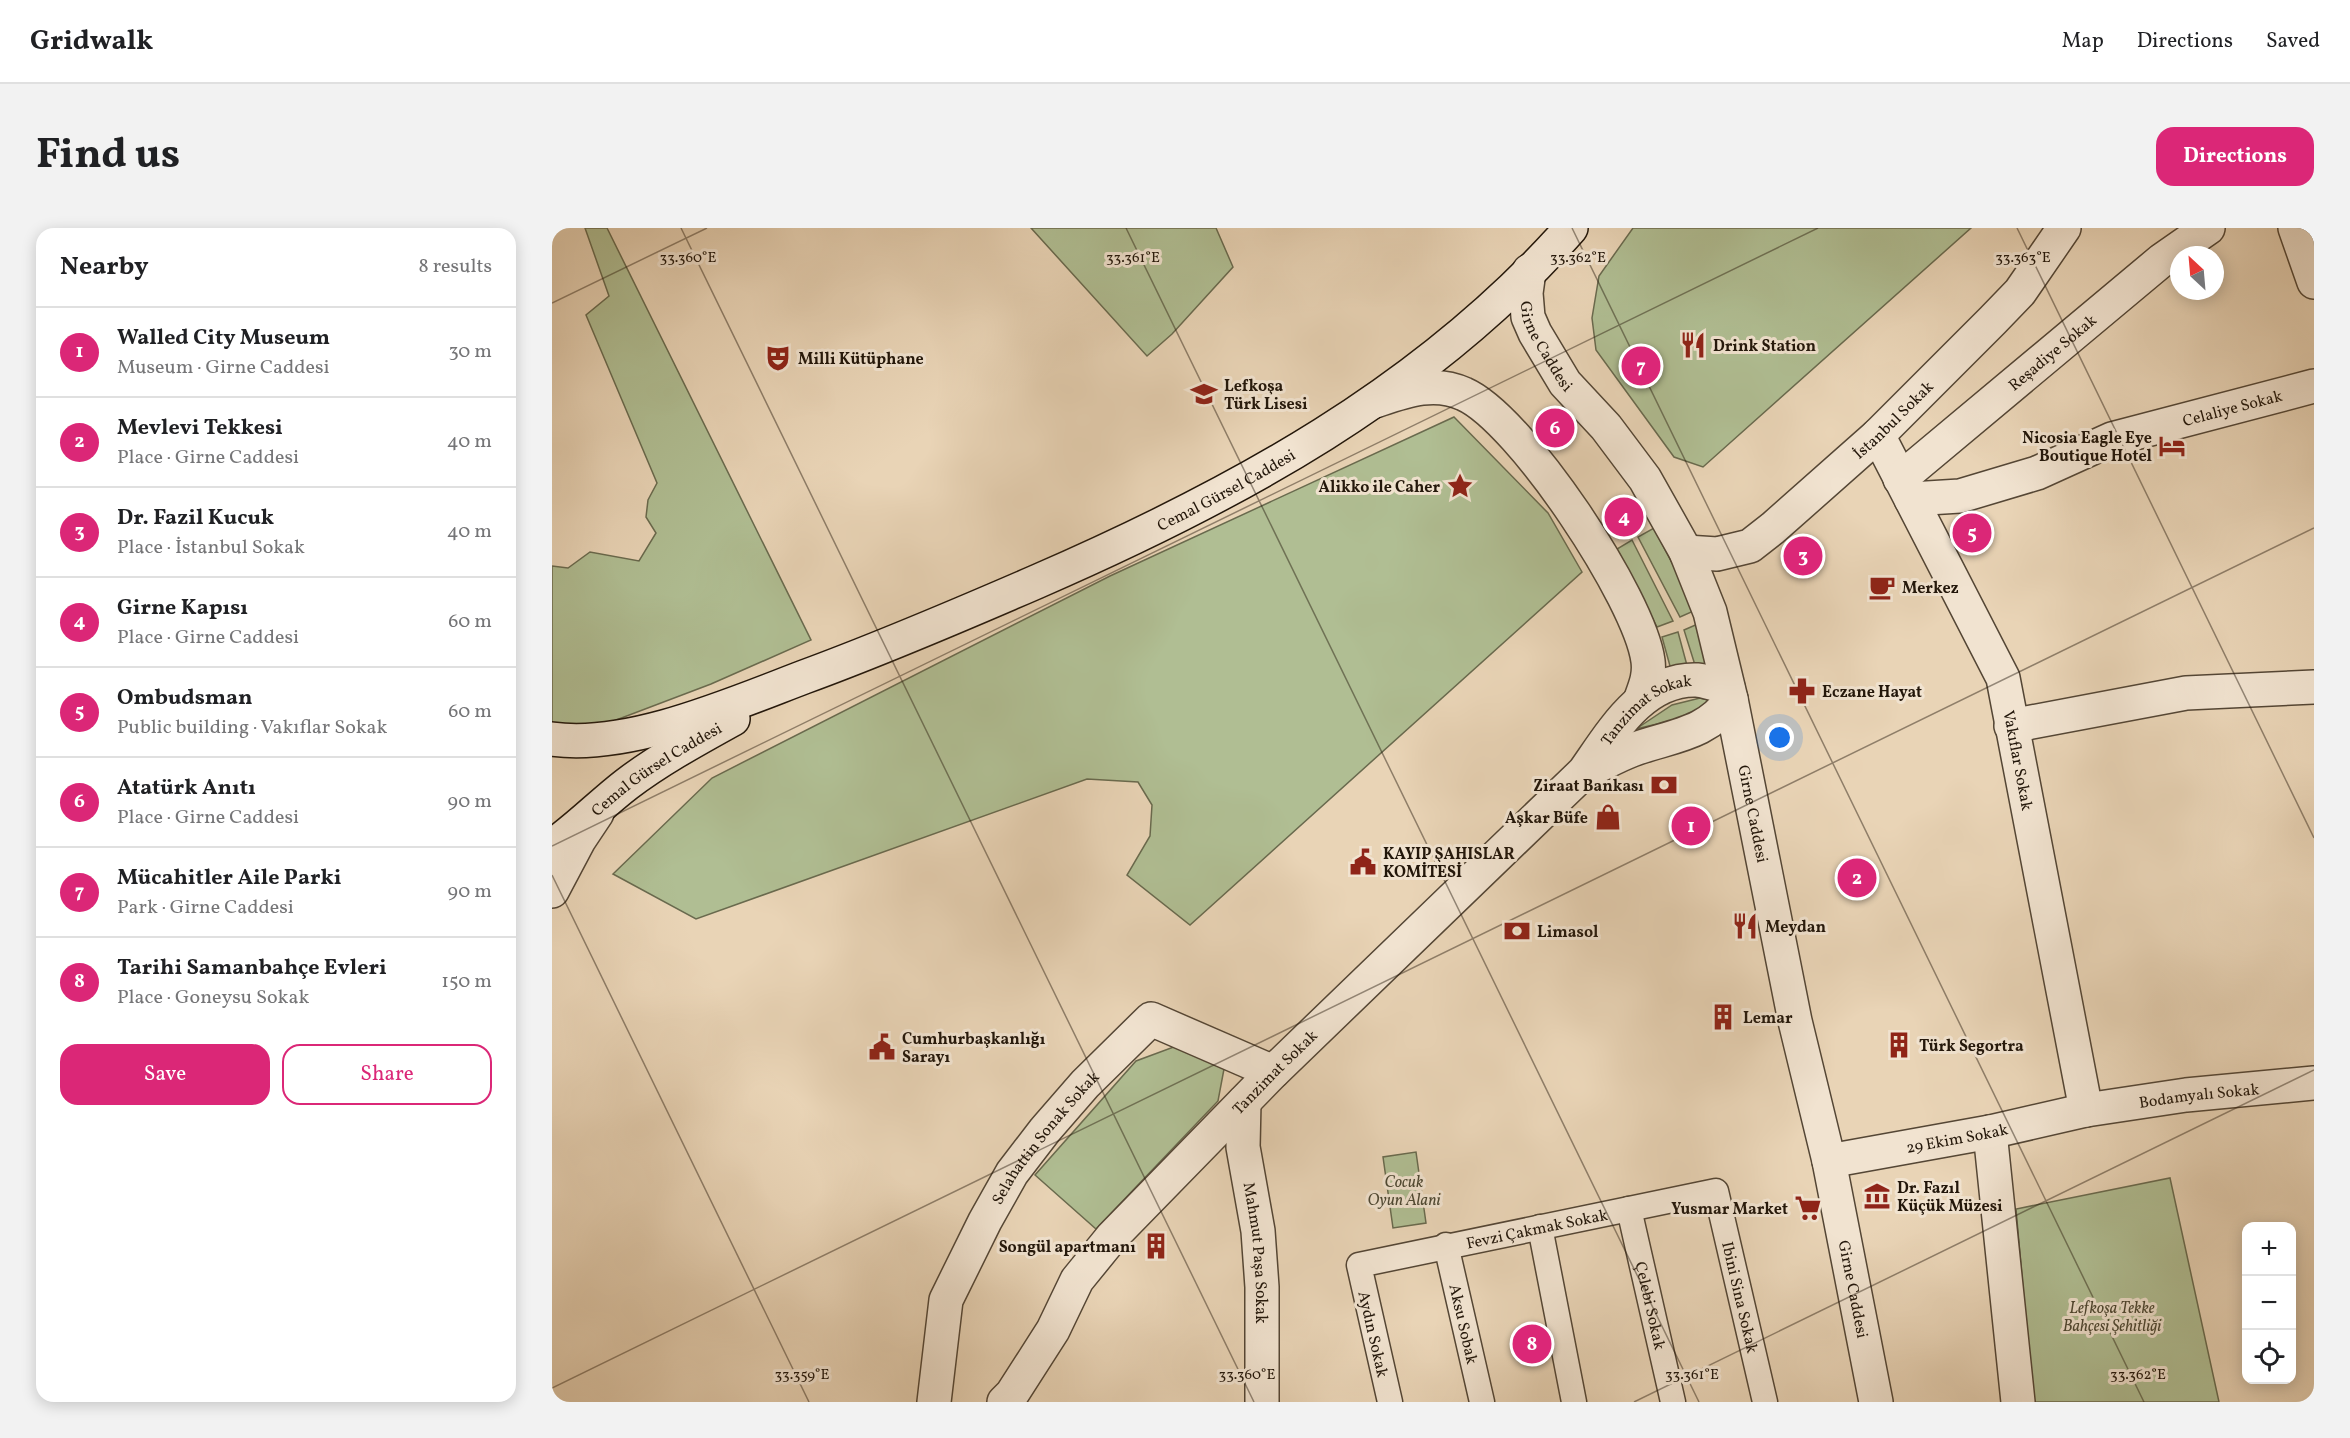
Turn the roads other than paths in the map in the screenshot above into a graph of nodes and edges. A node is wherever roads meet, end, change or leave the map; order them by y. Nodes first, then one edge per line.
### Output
1 (1571, 228) edge
2 (2064, 228) edge
3 (2208, 228) edge
4 (2295, 228) edge
5 (1529, 271) junction
6 (2314, 282) edge
7 (2314, 386) edge
8 (1375, 401) junction
9 (1878, 435) junction
10 (1905, 489) junction
11 (1686, 552) junction
12 (830, 668) junction
13 (2314, 687) edge
14 (1729, 694) junction
15 (1640, 700) junction
16 (2011, 726) junction
17 (552, 739) edge
18 (1584, 772) junction
19 (602, 807) junction
20 (552, 846) edge
21 (552, 891) edge
22 (1273, 1072) junction
23 (2314, 1083) edge
24 (1244, 1102) junction
25 (2086, 1110) junction
26 (1990, 1132) junction
27 (1829, 1161) junction
28 (1716, 1191) joint
29 (1629, 1209) junction
30 (1540, 1227) junction
31 (1446, 1245) junction
32 (1359, 1265) joint
33 (937, 1399) edge
34 (1004, 1402) edge
35 (1262, 1402) edge
36 (1390, 1402) edge
37 (1482, 1402) edge
38 (1574, 1402) edge
39 (1673, 1402) edge
40 (1765, 1402) edge
41 (1876, 1402) edge
42 (2018, 1402) edge

1 - 5 street, Cemal Gürsel Caddesi
2 - 9 street, İstanbul Sokak
3 - 10 street, Reşadiye Sokak
4 - 6 street
5 - 8 street, Cemal Gürsel Caddesi
5 - 11 street, Girne Caddesi
7 - 10 street, Celaliye Sokak
8 - 12 street, Cemal Gürsel Caddesi
8 - 15 street
9 - 10 street, Vakıflar Sokak
9 - 11 street, İstanbul Sokak
10 - 16 street, Vakıflar Sokak
11 - 14 street, Girne Caddesi
12 - 17 street, Cemal Gürsel Caddesi
12 - 19 street, Cemal Gürsel Caddesi
13 - 16 street
14 - 15 street, Tanzimat Sokak
14 - 18 street, Tanzimat Sokak
14 - 27 street, Girne Caddesi
15 - 18 street, Tanzimat Sokak
16 - 25 street, Vakıflar Sokak
18 - 22 street, Tanzimat Sokak
19 - 20 street, Cemal Gürsel Caddesi
19 - 21 street
22 - 24 street, Tanzimat Sokak
22 - 33 street, Selahattin Sonak Sokak
23 - 25 street, Bodamyalı Sokak
24 - 34 street, Tanzimat Sokak
24 - 35 street, Mahmut Paşa Sokak
25 - 26 street, 29 Ekim Sokak
26 - 27 street, 29 Ekim Sokak
26 - 42 street
27 - 41 street, Girne Caddesi
28 - 29 street, Fevzi Çakmak Sokak
28 - 40 street, Ibini Sina Sokak
29 - 30 street, Fevzi Çakmak Sokak
29 - 39 street, Çelebi Sokak
30 - 31 street, Fevzi Çakmak Sokak
30 - 38 street
31 - 32 street, Fevzi Çakmak Sokak
31 - 37 street, Aksu Sobak
32 - 36 street, Aydın Sokak

